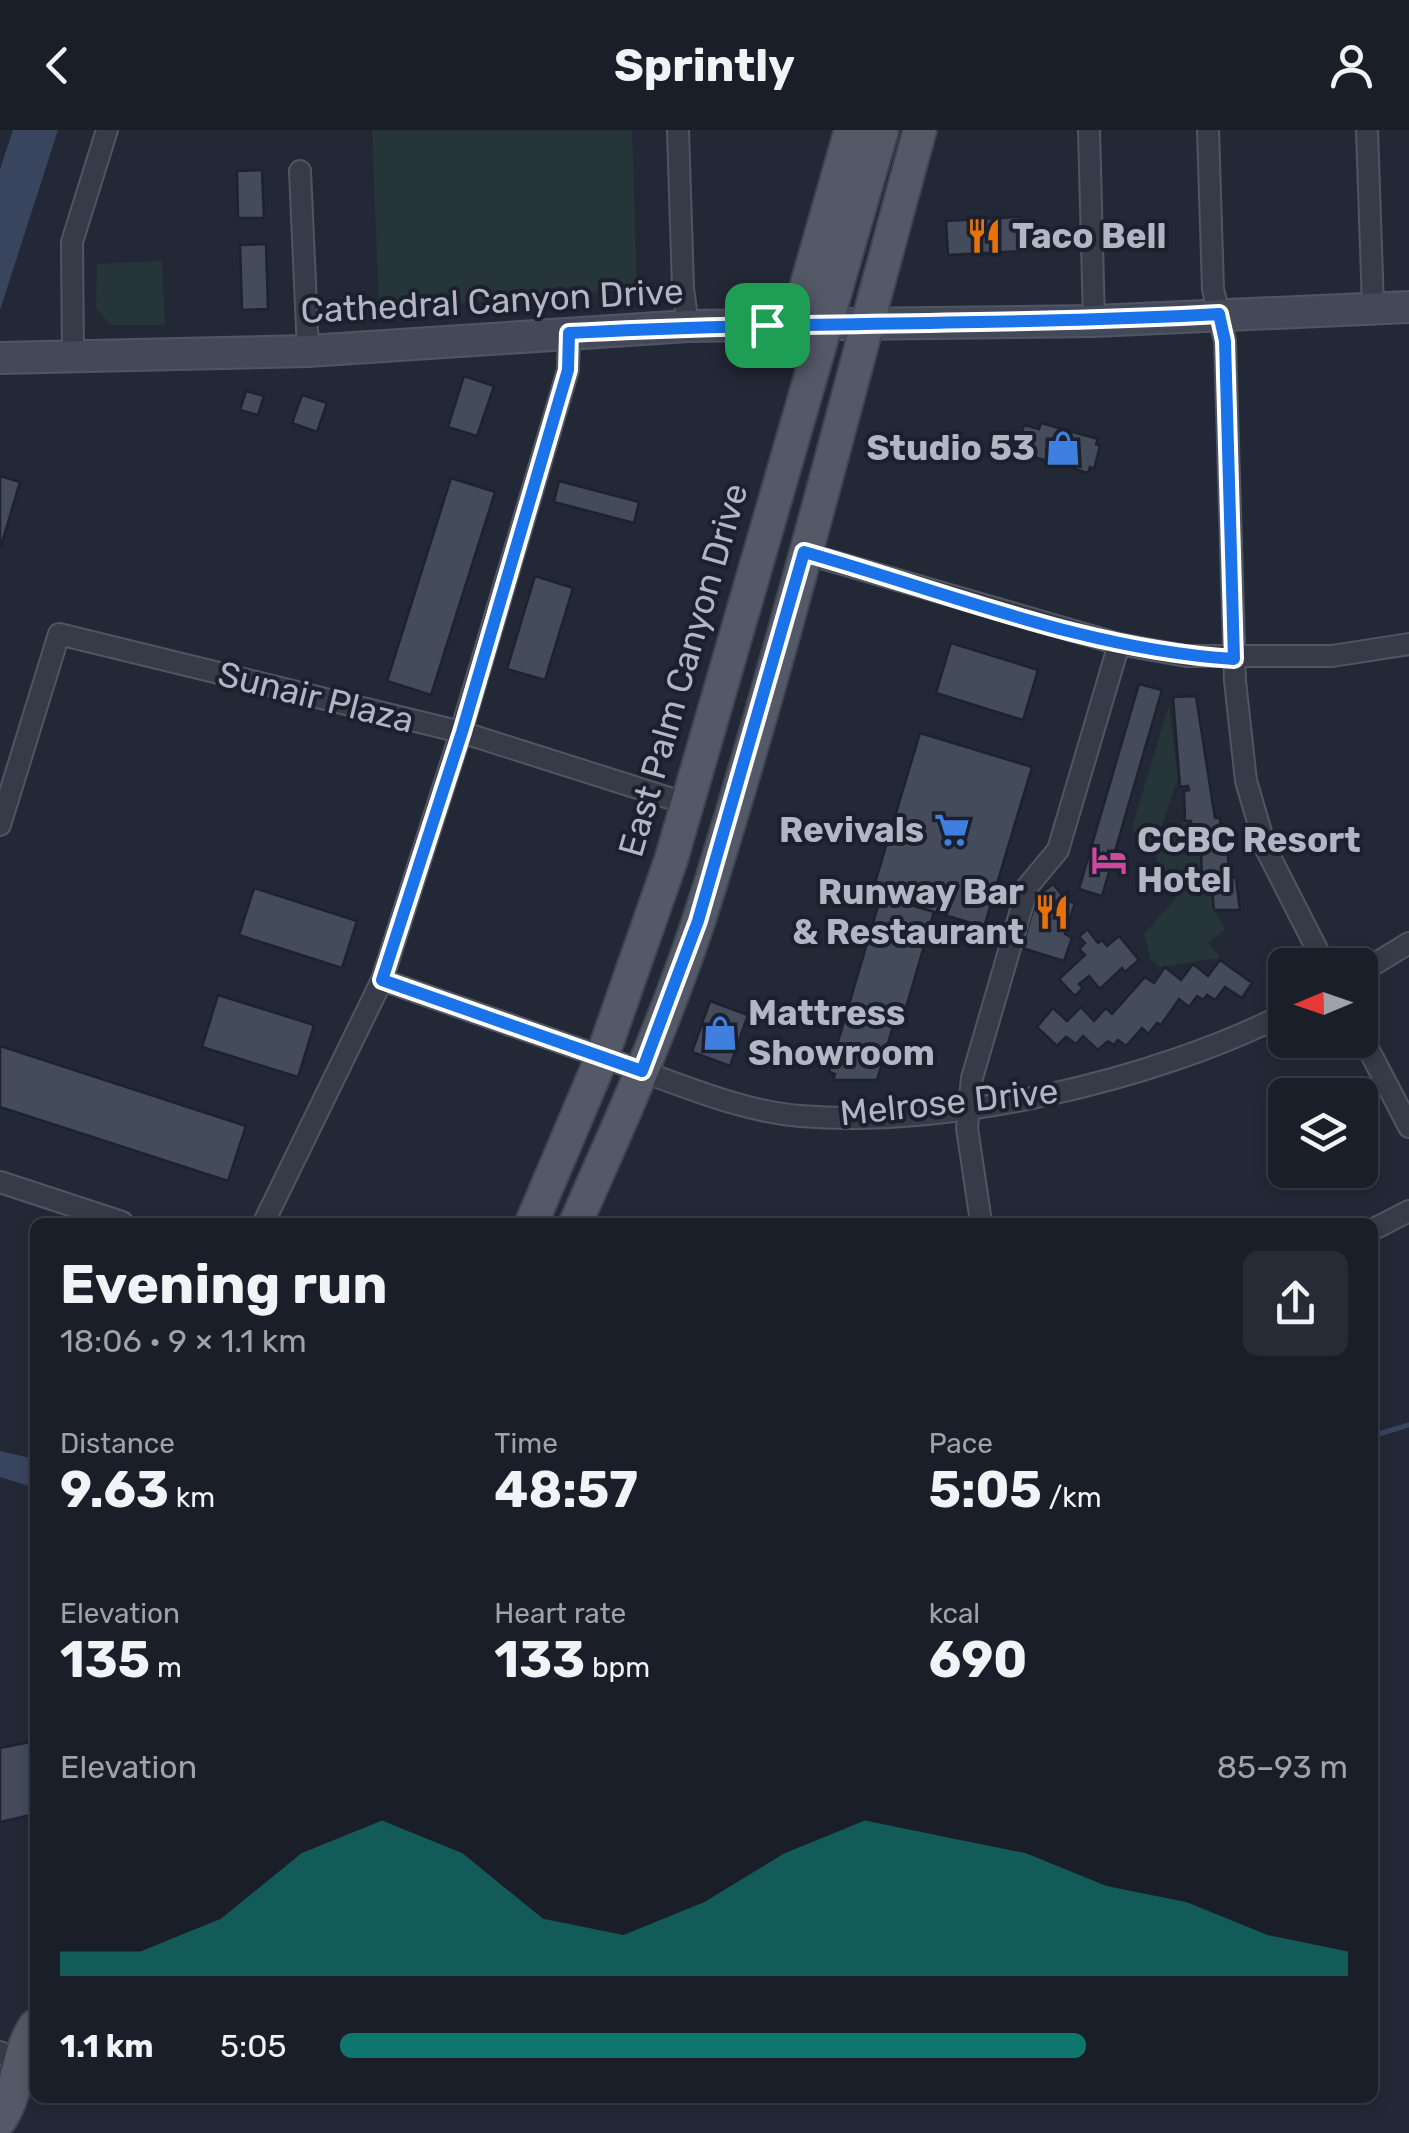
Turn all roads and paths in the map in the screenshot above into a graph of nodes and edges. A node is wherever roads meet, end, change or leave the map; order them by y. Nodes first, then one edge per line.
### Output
1 (107, 130) edge
2 (678, 130) edge
3 (850, 130) edge
4 (882, 130) edge
5 (920, 130) edge
6 (1089, 130) edge
7 (1208, 130) edge
8 (1367, 130) edge
9 (300, 171) dead end
10 (1409, 307) edge
11 (1373, 308) junction
12 (1219, 314) junction
13 (1094, 321) junction
14 (826, 324) junction
15 (767, 325) junction
16 (870, 325) junction
17 (688, 326) junction
18 (569, 333) junction
19 (308, 351) junction
20 (0, 358) edge
21 (72, 358) junction
22 (804, 552) junction
23 (1119, 644) junction
24 (1409, 644) edge
25 (1234, 659) junction
26 (713, 705) junction
27 (462, 732) junction
28 (685, 804) junction
29 (727, 822) junction
30 (0, 825) edge
31 (1409, 943) edge
32 (1316, 948) edge
33 (1378, 963) edge
34 (382, 980) junction
35 (1268, 1021) edge
36 (602, 1057) junction
37 (1373, 1058) edge
38 (642, 1071) junction
39 (968, 1106) junction
40 (1409, 1127) edge
41 (0, 1182) edge
42 (1409, 1212) edge
43 (110, 1218) edge
44 (266, 1218) edge
45 (534, 1218) edge
46 (578, 1218) edge
47 (981, 1218) edge
48 (1378, 1227) edge
49 (30, 2033) edge
50 (15, 2083) edge

1 - 21 street
2 - 17 street
3 - 15 main road
4 - 14 main road, East Palm Canyon Drive
5 - 16 main road
6 - 13 street
7 - 12 street
8 - 11 street
9 - 19 street
10 - 11 street, Cathedral Canyon Drive
11 - 12 street, Cathedral Canyon Drive
12 - 13 street, Cathedral Canyon Drive
12 - 25 street
13 - 16 street, Cathedral Canyon Drive
14 - 15 street, Cathedral Canyon Drive
14 - 16 street, Cathedral Canyon Drive
14 - 26 main road, East Palm Canyon Drive
15 - 17 street, Cathedral Canyon Drive
16 - 22 main road
17 - 18 street, Cathedral Canyon Drive
18 - 19 street, Cathedral Canyon Drive
18 - 27 street
19 - 21 street, Cathedral Canyon Drive
20 - 21 street, Cathedral Canyon Drive
22 - 23 street
22 - 29 main road
23 - 25 street
23 - 39 street
24 - 25 street
25 - 32 street
26 - 28 main road, East Palm Canyon Drive
26 - 29 main road
27 - 28 street, Sunair Plaza
27 - 30 street, Sunair Plaza
27 - 34 street
28 - 36 main road, East Palm Canyon Drive
29 - 38 main road
31 - 33 street
34 - 36 street, Melrose Drive
34 - 44 street
35 - 39 street, Melrose Drive
36 - 38 street, Melrose Drive
36 - 45 main road, East Palm Canyon Drive
37 - 40 street
38 - 39 street, Melrose Drive
38 - 46 main road
39 - 47 street
41 - 43 street
42 - 48 street
49 - 50 main road

